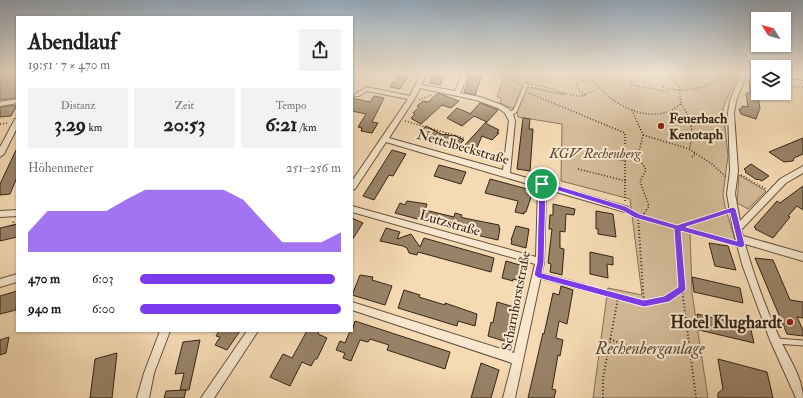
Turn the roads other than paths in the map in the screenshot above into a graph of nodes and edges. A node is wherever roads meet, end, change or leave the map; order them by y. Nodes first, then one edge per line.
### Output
1 (362, 92) edge
2 (379, 92) edge
3 (415, 92) edge
4 (443, 92) edge
5 (458, 92) edge
6 (524, 92) edge
7 (738, 92) edge
8 (357, 95) dead end
9 (456, 95) junction
10 (412, 98) junction
11 (16, 101) edge
12 (0, 104) edge
13 (510, 114) junction
14 (16, 123) edge
15 (385, 139) junction
16 (0, 154) edge
17 (803, 169) edge
18 (506, 173) junction
19 (354, 180) edge
20 (542, 184) junction
21 (353, 209) edge
22 (625, 209) road end
23 (16, 212) edge
24 (0, 214) edge
25 (737, 229) junction
26 (741, 242) junction
27 (803, 257) edge
28 (540, 262) junction
29 (538, 275) junction
30 (16, 278) edge
31 (0, 283) edge
32 (583, 287) road end
33 (353, 306) edge
34 (165, 332) edge
35 (251, 332) edge
36 (775, 340) junction
37 (803, 343) edge
38 (518, 360) junction
39 (143, 398) edge
40 (206, 398) edge
41 (509, 398) edge
42 (802, 398) edge

1 - 8 street
2 - 10 street
3 - 10 street
4 - 9 street
5 - 9 street
6 - 13 lane
7 - 25 street
9 - 13 street
10 - 15 street
11 - 12 street
13 - 18 street
14 - 16 street
15 - 18 street, Nettelbeckstraße
15 - 19 street
17 - 25 street
18 - 20 street, Nettelbeckstraße
20 - 22 street, Nettelbeckstraße
20 - 28 street, Scharnhorststraße
21 - 28 street, Lutzstraße
23 - 24 street
25 - 26 street
26 - 27 street
26 - 36 street
28 - 29 street, Scharnhorststraße
29 - 32 lane
29 - 38 street, Scharnhorststraße
30 - 31 street
33 - 38 street
34 - 39 street
35 - 40 street
36 - 37 lane
36 - 42 street
38 - 41 street, Scharnhorststraße

